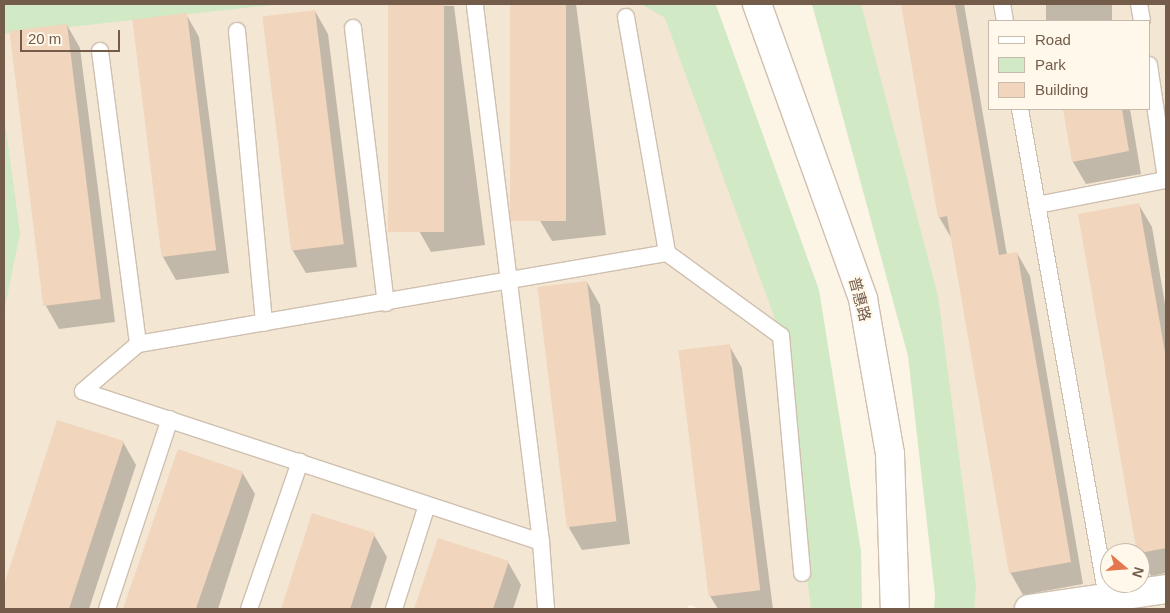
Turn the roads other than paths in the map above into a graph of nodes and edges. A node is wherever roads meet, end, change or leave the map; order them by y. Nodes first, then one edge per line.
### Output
1 (757, 4) edge
2 (1002, 4) edge
3 (1139, 4) edge
4 (475, 6) dead end
5 (626, 18) dead end
6 (1005, 20) edge
7 (1142, 20) edge
8 (353, 28) dead end
9 (237, 31) dead end
10 (100, 51) dead end
11 (1150, 72) edge
12 (1020, 110) edge
13 (1166, 179) edge
14 (1037, 205) junction
15 (667, 253) junction
16 (508, 282) junction
17 (386, 303) junction
18 (264, 323) junction
19 (138, 344) junction
20 (170, 419) junction
21 (300, 462) junction
22 (428, 505) junction
23 (541, 542) junction
24 (802, 573) dead end
25 (1166, 590) edge
26 (1107, 599) junction
27 (107, 609) edge
28 (249, 609) edge
29 (394, 609) edge
30 (546, 609) edge
31 (895, 609) edge
32 (1029, 609) edge

1 - 31 main road, 普惠路
2 - 6 lane
3 - 7 lane
4 - 16 lane
5 - 15 lane
8 - 17 lane
9 - 18 lane
10 - 19 lane
11 - 13 lane
12 - 14 lane
13 - 14 lane
14 - 26 lane
15 - 16 lane
15 - 24 lane
16 - 17 lane
16 - 23 lane
17 - 18 lane
18 - 19 lane
19 - 20 lane
20 - 21 lane
20 - 27 lane
21 - 22 lane
21 - 28 lane
22 - 23 lane
22 - 29 lane
23 - 30 lane
25 - 26 main road
26 - 32 main road

